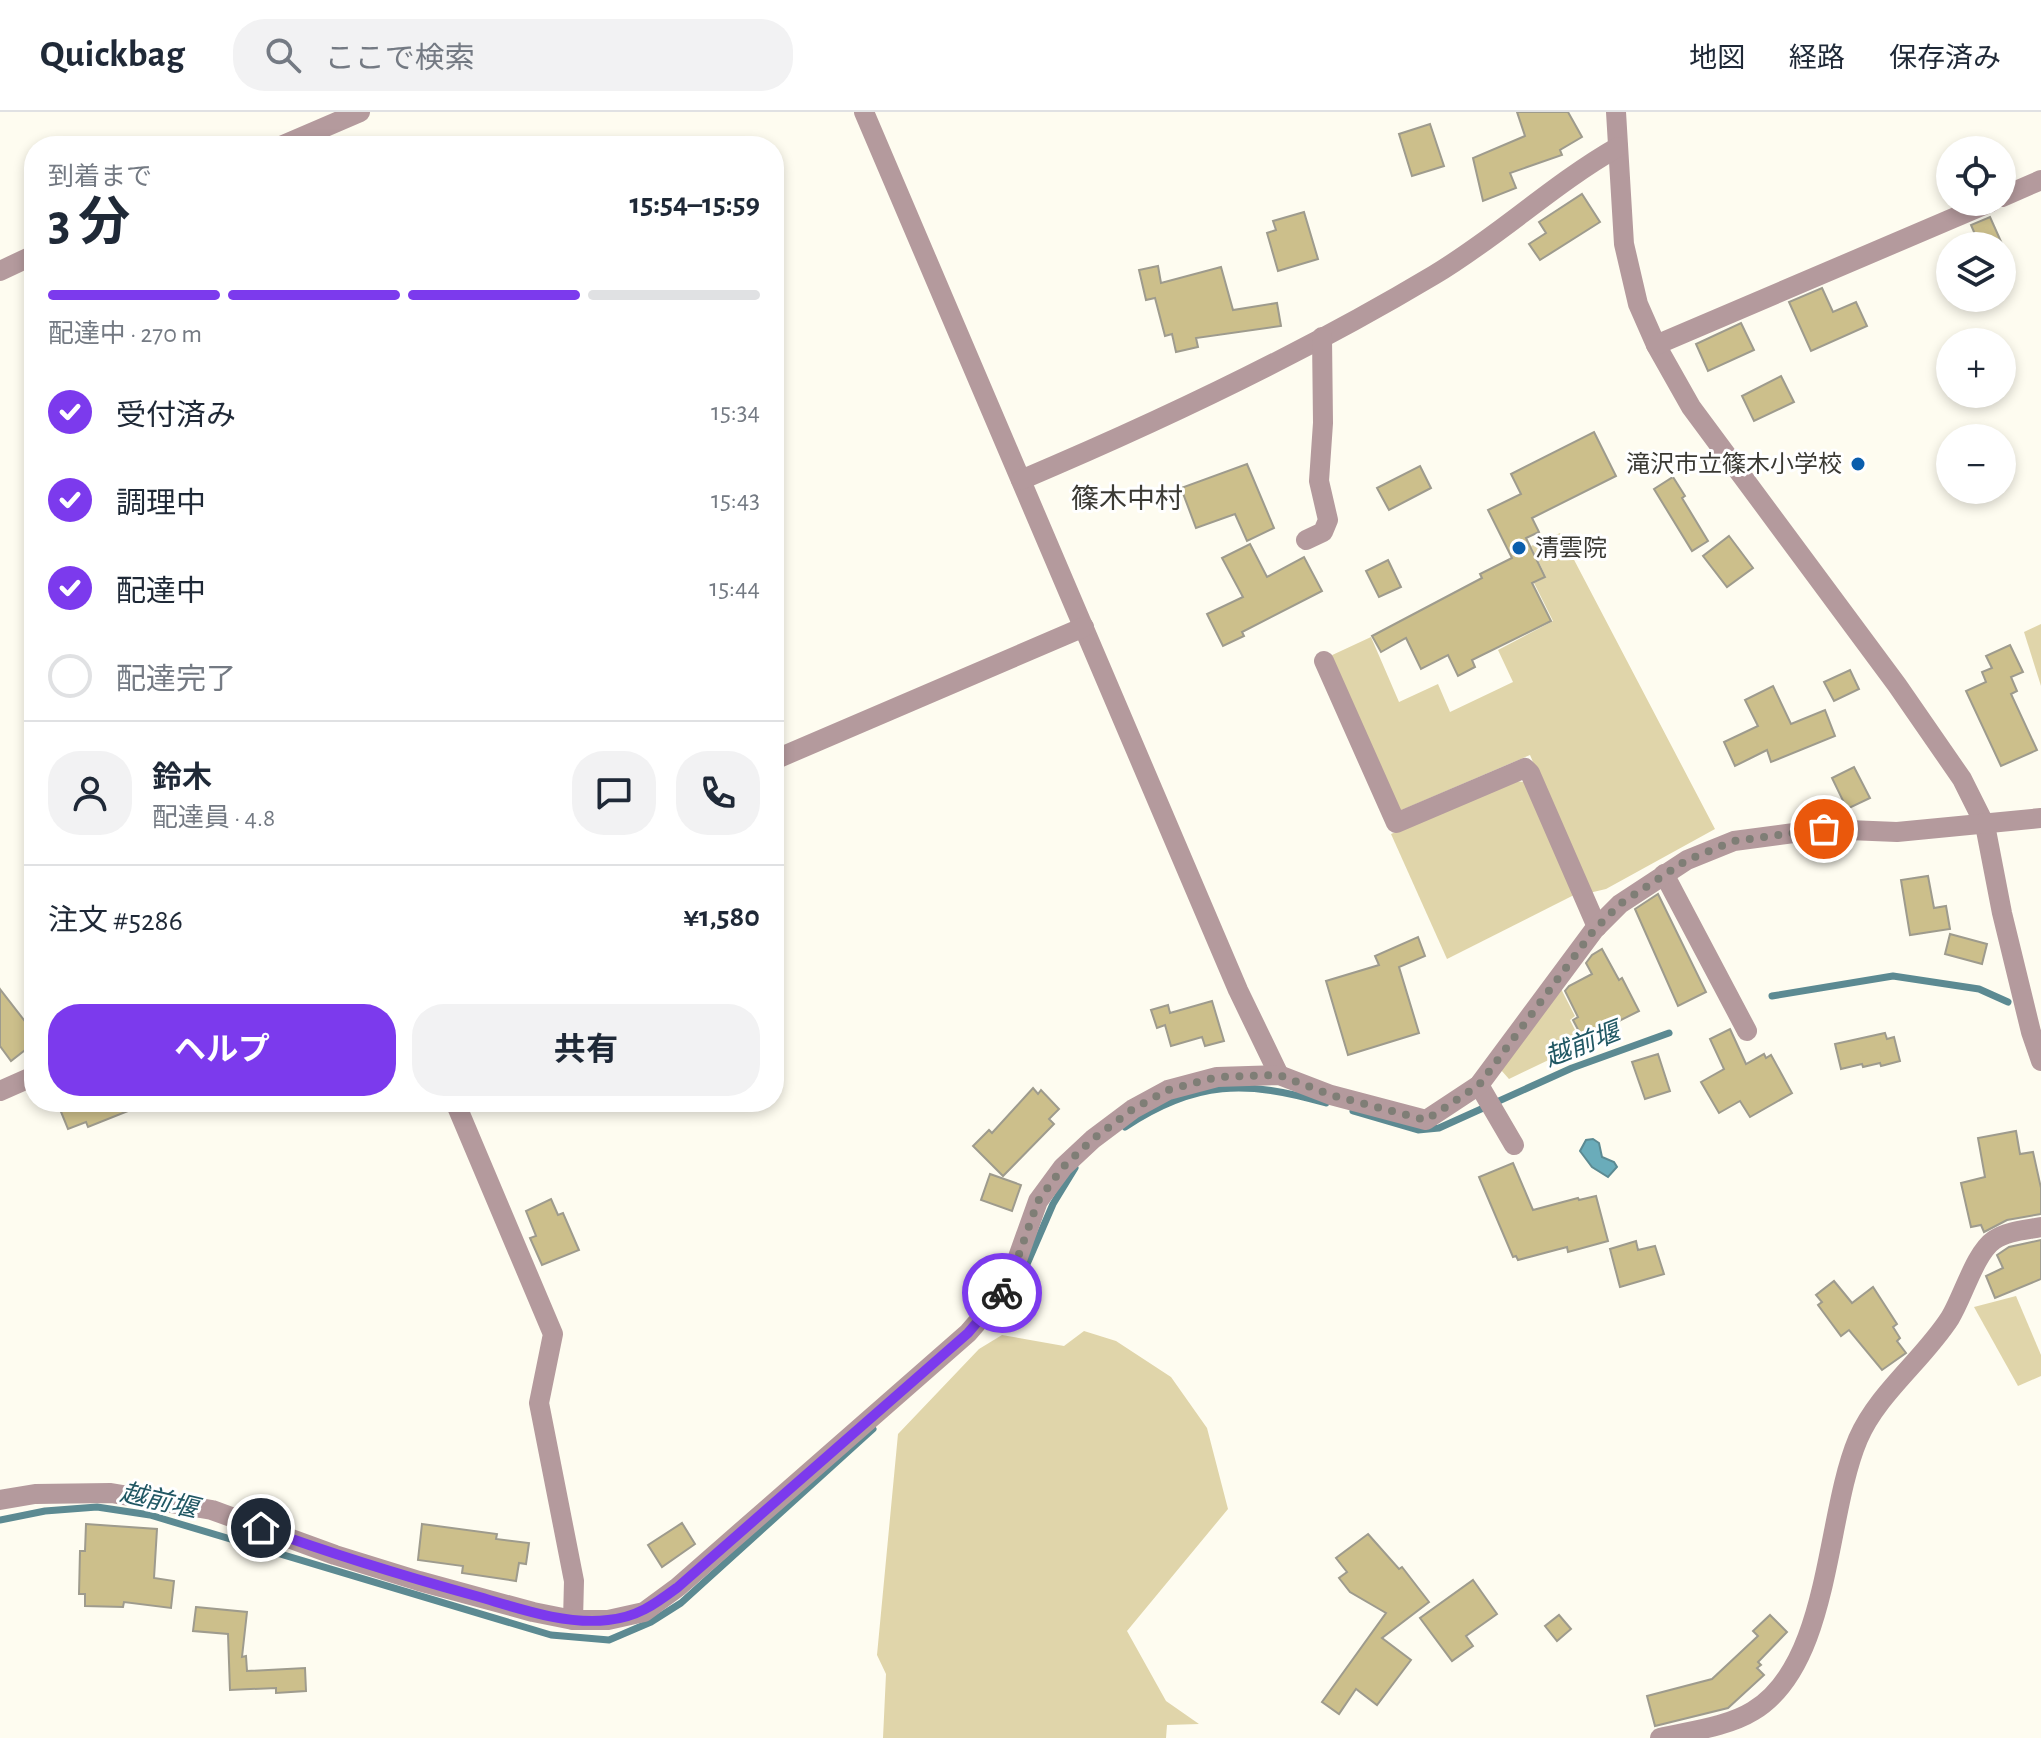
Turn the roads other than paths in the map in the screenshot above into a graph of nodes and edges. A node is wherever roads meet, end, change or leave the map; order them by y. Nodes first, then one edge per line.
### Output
1 (360, 112) edge
2 (864, 112) edge
3 (1616, 112) edge
4 (336, 116) edge
5 (299, 136) edge
6 (1618, 147) junction
7 (2041, 180) edge
8 (2016, 191) edge
9 (1958, 216) edge
10 (24, 260) edge
11 (0, 271) edge
12 (1322, 337) junction
13 (1656, 345) junction
14 (1021, 480) junction
15 (1306, 540) dead end
16 (1084, 627) junction
17 (1324, 661) dead end
18 (784, 756) edge
19 (2041, 818) edge
20 (1985, 825) junction
21 (1664, 874) junction
22 (1597, 927) junction
23 (1747, 1031) dead end
24 (2036, 1035) edge
25 (2041, 1061) edge
26 (1279, 1075) junction
27 (24, 1080) edge
28 (0, 1091) edge
29 (1487, 1098) junction
30 (459, 1112) edge
31 (1514, 1145) dead end
32 (2041, 1227) edge
33 (0, 1500) edge
34 (573, 1620) junction
35 (1660, 1738) edge

1 - 4 street
2 - 14 street
3 - 6 street
4 - 5 street
6 - 12 street
6 - 13 street
7 - 8 street
9 - 13 street
10 - 11 street
12 - 14 street
12 - 15 street
13 - 20 street
14 - 16 street
16 - 18 street
16 - 26 street
17 - 22 street
19 - 20 street
20 - 21 street
20 - 24 street
21 - 22 street
21 - 23 street
22 - 29 street
24 - 25 street
26 - 29 street
26 - 34 street
27 - 28 street
29 - 31 street
30 - 34 street
32 - 35 street
33 - 34 street

